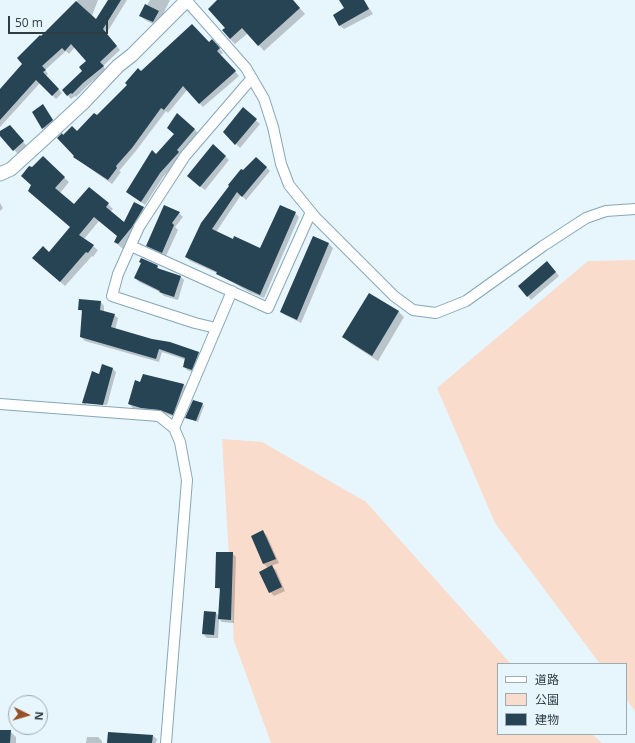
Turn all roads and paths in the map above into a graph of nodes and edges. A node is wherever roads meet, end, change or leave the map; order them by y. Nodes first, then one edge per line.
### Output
1 (187, 0) edge
2 (252, 78) junction
3 (0, 174) edge
4 (635, 209) edge
5 (311, 212) junction
6 (131, 246) junction
7 (232, 291) junction
8 (216, 328) junction
9 (0, 404) edge
10 (174, 428) junction
11 (166, 743) edge

1 - 2 street
1 - 3 street
2 - 5 street
2 - 6 street
4 - 5 street
5 - 7 street
6 - 7 street
6 - 8 street
7 - 8 street
8 - 10 street
9 - 10 street
10 - 11 street

